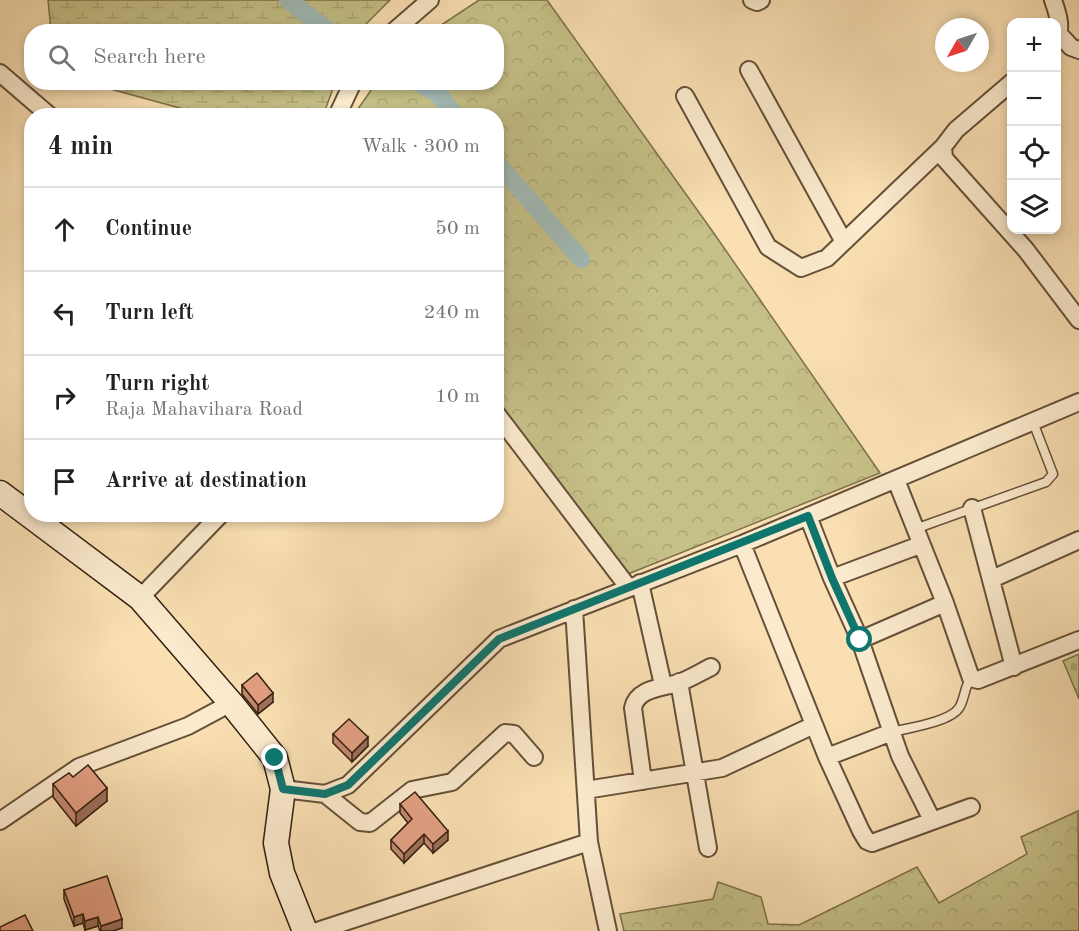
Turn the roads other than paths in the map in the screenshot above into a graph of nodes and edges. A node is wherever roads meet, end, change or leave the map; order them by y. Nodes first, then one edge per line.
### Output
1 (430, 0) edge
2 (752, 0) edge
3 (760, 0) edge
4 (1053, 0) edge
5 (1058, 18) edge
6 (402, 24) edge
7 (1061, 39) edge
8 (1079, 50) edge
9 (749, 70) dead end
10 (0, 73) edge
11 (1007, 85) edge
12 (349, 90) edge
13 (685, 96) dead end
14 (41, 108) edge
15 (341, 108) edge
16 (943, 147) junction
17 (844, 242) junction
18 (1079, 320) edge
19 (1079, 402) edge
20 (1033, 422) junction
21 (504, 424) edge
22 (896, 480) junction
23 (0, 493) edge
24 (972, 508) junction
25 (24, 511) edge
26 (808, 516) junction
27 (39, 522) edge
28 (213, 522) edge
29 (917, 537) junction
30 (1079, 540) edge
31 (742, 543) junction
32 (832, 578) junction
33 (992, 579) junction
34 (634, 585) junction
35 (140, 598) junction
36 (945, 603) junction
37 (574, 609) junction
38 (860, 640) junction
39 (1079, 640) edge
40 (711, 667) dead end
41 (1014, 667) junction
42 (971, 678) junction
43 (671, 684) junction
44 (231, 703) junction
45 (814, 725) junction
46 (892, 732) junction
47 (534, 757) dead end
48 (827, 757) junction
49 (695, 774) junction
50 (643, 781) junction
51 (283, 789) junction
52 (586, 790) junction
53 (325, 794) junction
54 (971, 807) dead end
55 (932, 820) junction
56 (0, 821) edge
57 (589, 842) junction
58 (708, 848) dead end
59 (305, 931) edge
60 (317, 931) edge
61 (608, 931) edge

1 - 6 street
2 - 3 street
4 - 5 street
7 - 8 street
9 - 17 street
10 - 14 street
11 - 16 street
12 - 15 street
13 - 17 street
16 - 17 street
16 - 18 street
19 - 20 street
20 - 22 street
20 - 24 lane
21 - 34 street
22 - 26 street
22 - 29 street
23 - 25 street
24 - 29 lane
24 - 33 street
26 - 31 street
26 - 32 street
27 - 35 street
28 - 35 street
29 - 32 street
29 - 36 street
30 - 33 street
31 - 34 street
31 - 45 street
32 - 38 street
33 - 41 street
34 - 37 street
34 - 43 street
35 - 44 street
36 - 38 street
36 - 42 street
37 - 52 street
37 - 53 street
38 - 46 street
39 - 41 street
40 - 43 street
41 - 42 street
42 - 46 lane
43 - 49 street
43 - 50 street
44 - 51 street
44 - 56 street
45 - 48 street
45 - 49 street
46 - 48 street
46 - 55 street
47 - 53 street
48 - 55 street
49 - 50 street
49 - 58 street
50 - 52 street
51 - 53 street
51 - 59 street
52 - 57 street
54 - 55 street
57 - 60 street
57 - 61 street

